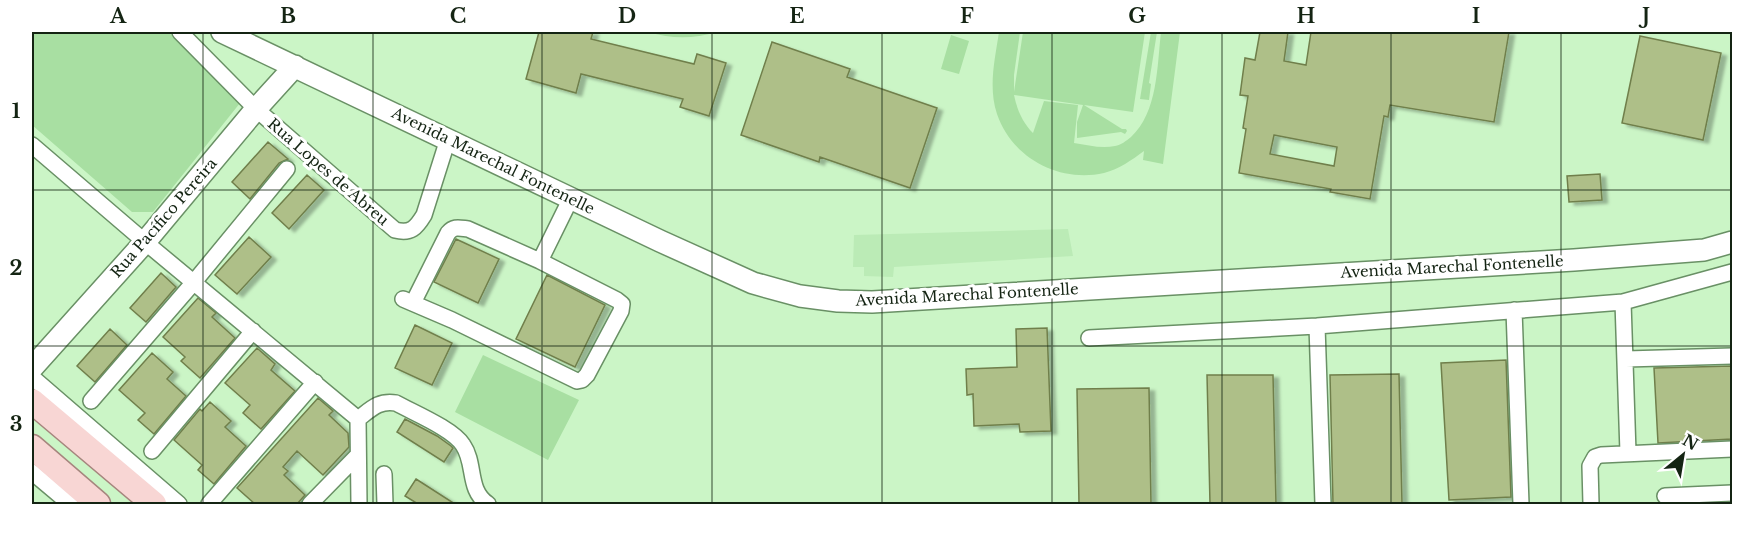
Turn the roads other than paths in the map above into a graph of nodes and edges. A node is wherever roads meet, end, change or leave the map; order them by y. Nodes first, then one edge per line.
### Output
1 (180, 32) edge
2 (222, 32) edge
3 (295, 66) junction
4 (256, 110) junction
5 (448, 139) junction
6 (32, 145) edge
7 (287, 169) dead end
8 (571, 198) junction
9 (145, 242) junction
10 (1732, 242) edge
11 (540, 261) junction
12 (1732, 272) edge
13 (194, 282) junction
14 (1623, 302) junction
15 (1514, 310) junction
16 (1317, 326) junction
17 (253, 331) junction
18 (1089, 338) dead end
19 (1732, 356) edge
20 (1626, 359) junction
21 (32, 368) edge
22 (32, 377) edge
23 (315, 382) junction
24 (32, 401) edge
25 (91, 401) dead end
26 (358, 419) junction
27 (32, 447) edge
28 (1732, 449) edge
29 (152, 451) dead end
30 (1628, 453) junction
31 (358, 455) junction
32 (32, 472) edge
33 (384, 474) dead end
34 (1732, 493) edge
35 (1665, 496) dead end
36 (70, 504) edge
37 (98, 504) edge
38 (154, 504) edge
39 (179, 504) edge
40 (209, 504) edge
41 (310, 504) edge
42 (359, 504) edge
43 (385, 504) edge
44 (488, 504) edge
45 (1323, 504) edge
46 (1521, 504) edge
47 (1591, 504) edge

1 - 4 street, Rua Lopes de Abreu
2 - 3 main road, Avenida Marechal Fontenelle
3 - 4 main road, Rua Pacífico Pereira
3 - 5 main road, Avenida Marechal Fontenelle
4 - 5 street, Rua Lopes de Abreu
4 - 9 main road, Rua Pacífico Pereira
5 - 8 main road, Avenida Marechal Fontenelle
6 - 9 street
7 - 13 street
8 - 10 main road, Avenida Marechal Fontenelle
8 - 11 street
9 - 13 street
9 - 21 main road, Rua Pacífico Pereira
11 - 11 street
12 - 14 street
13 - 17 street
13 - 25 street
14 - 15 street
14 - 20 street
15 - 16 street
15 - 46 street
16 - 18 street
16 - 45 street
17 - 23 street
17 - 29 street
19 - 20 street
20 - 30 street
22 - 39 street
23 - 26 street
23 - 40 street
24 - 38 main road
26 - 31 street
26 - 44 street
27 - 37 main road
28 - 30 street
30 - 47 street
31 - 41 street
31 - 42 street
32 - 36 street
33 - 43 street
34 - 35 street

